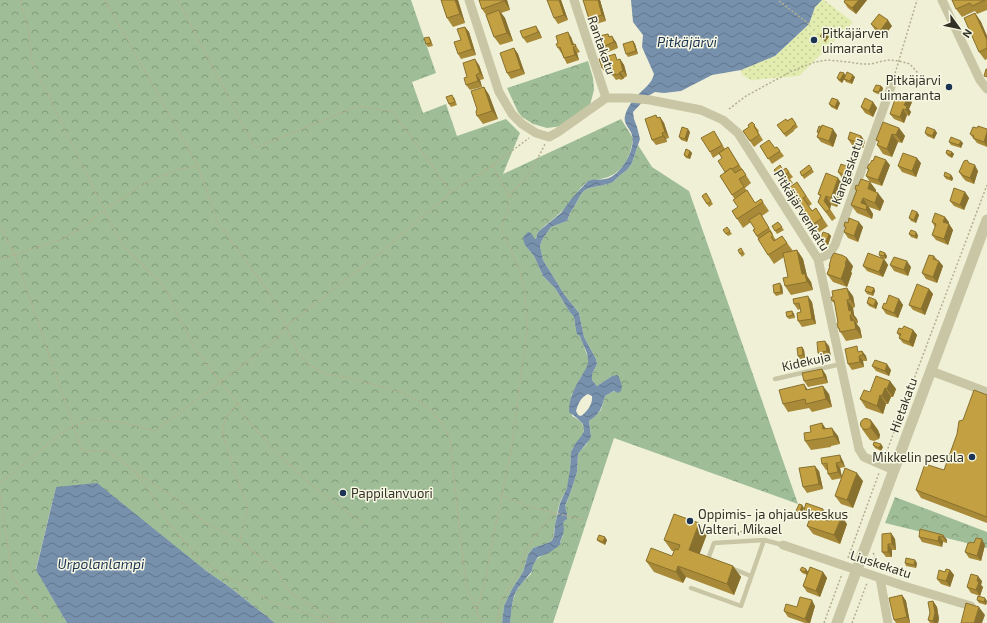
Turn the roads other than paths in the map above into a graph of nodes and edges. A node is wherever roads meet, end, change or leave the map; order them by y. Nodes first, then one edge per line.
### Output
1 (469, 0) edge
2 (574, 0) edge
3 (942, 0) edge
4 (892, 84) road end
5 (987, 89) edge
6 (606, 98) junction
7 (987, 220) edge
8 (818, 259) junction
9 (841, 364) junction
10 (931, 371) junction
11 (775, 379) dead end
12 (987, 392) edge
13 (894, 470) junction
14 (764, 540) junction
15 (783, 546) joint
16 (716, 562) edge
17 (723, 565) edge
18 (857, 571) junction
19 (751, 576) junction
20 (880, 578) junction
21 (691, 588) dead end
22 (971, 606) edge
23 (837, 623) edge
24 (888, 623) edge

1 - 6 street
2 - 6 street, Rantakatu
3 - 5 street
4 - 8 street, Kangaskatu
6 - 8 street, Pitkäjärvenkatu
7 - 10 street, Hietakatu
8 - 9 street, Pitkäjärvenkatu
9 - 11 lane, Kidekuja
9 - 13 street, Pitkäjärvenkatu
10 - 12 street
10 - 13 street, Hietakatu
13 - 18 street, Hietakatu
14 - 15 lane
14 - 16 lane
14 - 19 lane
15 - 18 street, Liuskekatu
17 - 19 lane
18 - 20 street, Liuskekatu
18 - 23 street, Hietakatu
19 - 21 lane
20 - 22 street, Liuskekatu
20 - 24 street

